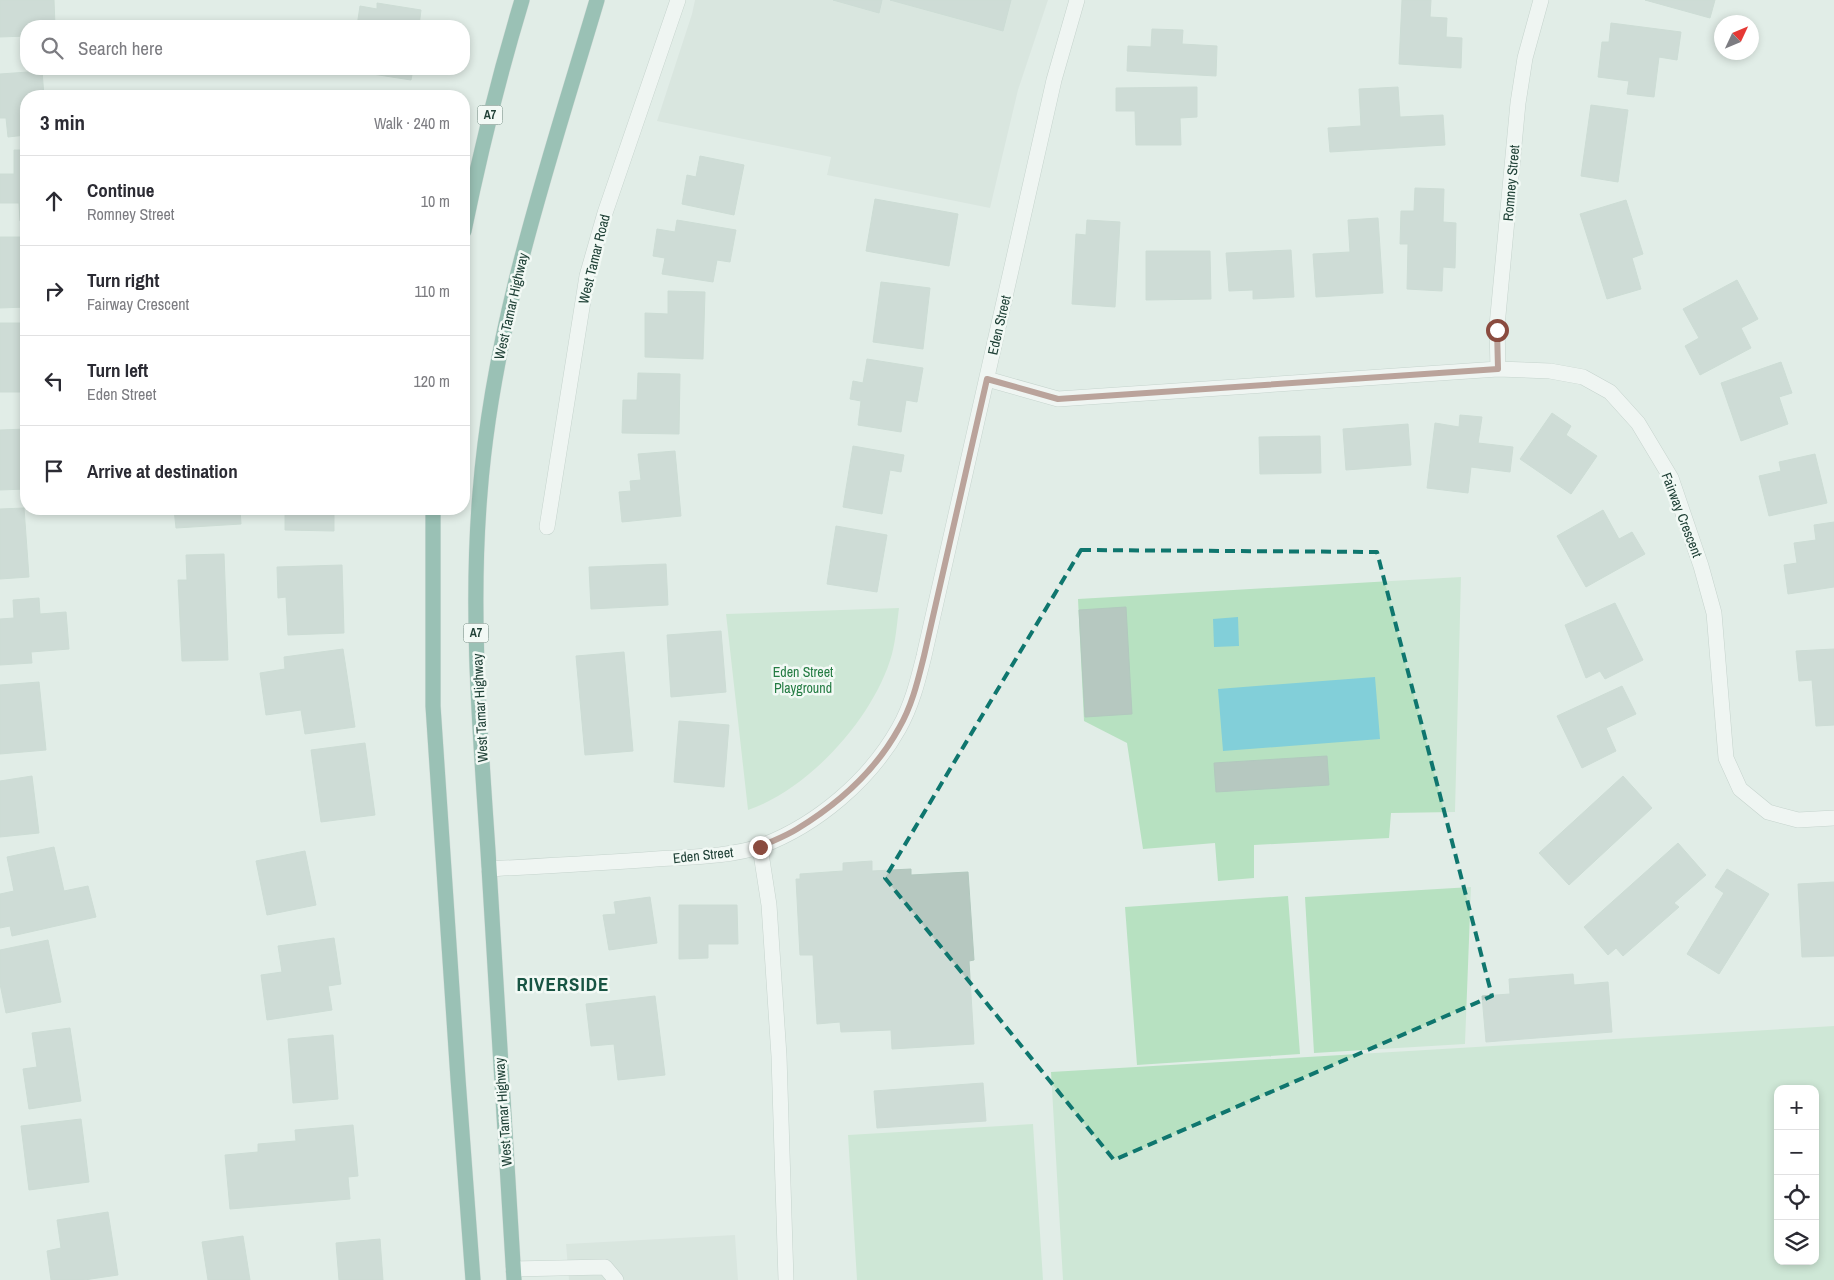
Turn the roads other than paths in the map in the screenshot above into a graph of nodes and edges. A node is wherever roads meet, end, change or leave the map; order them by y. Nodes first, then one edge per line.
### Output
1 (522, 0) edge
2 (597, 0) edge
3 (678, 0) edge
4 (1077, 0) edge
5 (1541, 0) edge
6 (470, 202) edge
7 (1498, 369) junction
8 (987, 379) junction
9 (433, 515) edge
10 (547, 527) dead end
11 (1834, 818) edge
12 (760, 847) junction
13 (489, 869) junction
14 (514, 1274) edge
15 (474, 1280) edge
16 (616, 1280) edge
17 (786, 1280) edge

1 - 6 highway, A7
2 - 13 highway, West Tamar Highway / A7
3 - 10 street, West Tamar Road
4 - 8 street, Eden Street
5 - 7 street, Romney Street
7 - 8 street, Fairway Crescent
7 - 11 street, Fairway Crescent
8 - 12 street, Eden Street
9 - 15 highway
12 - 13 street, Eden Street
12 - 17 street
13 - 14 highway, West Tamar Highway / A7
14 - 16 street

